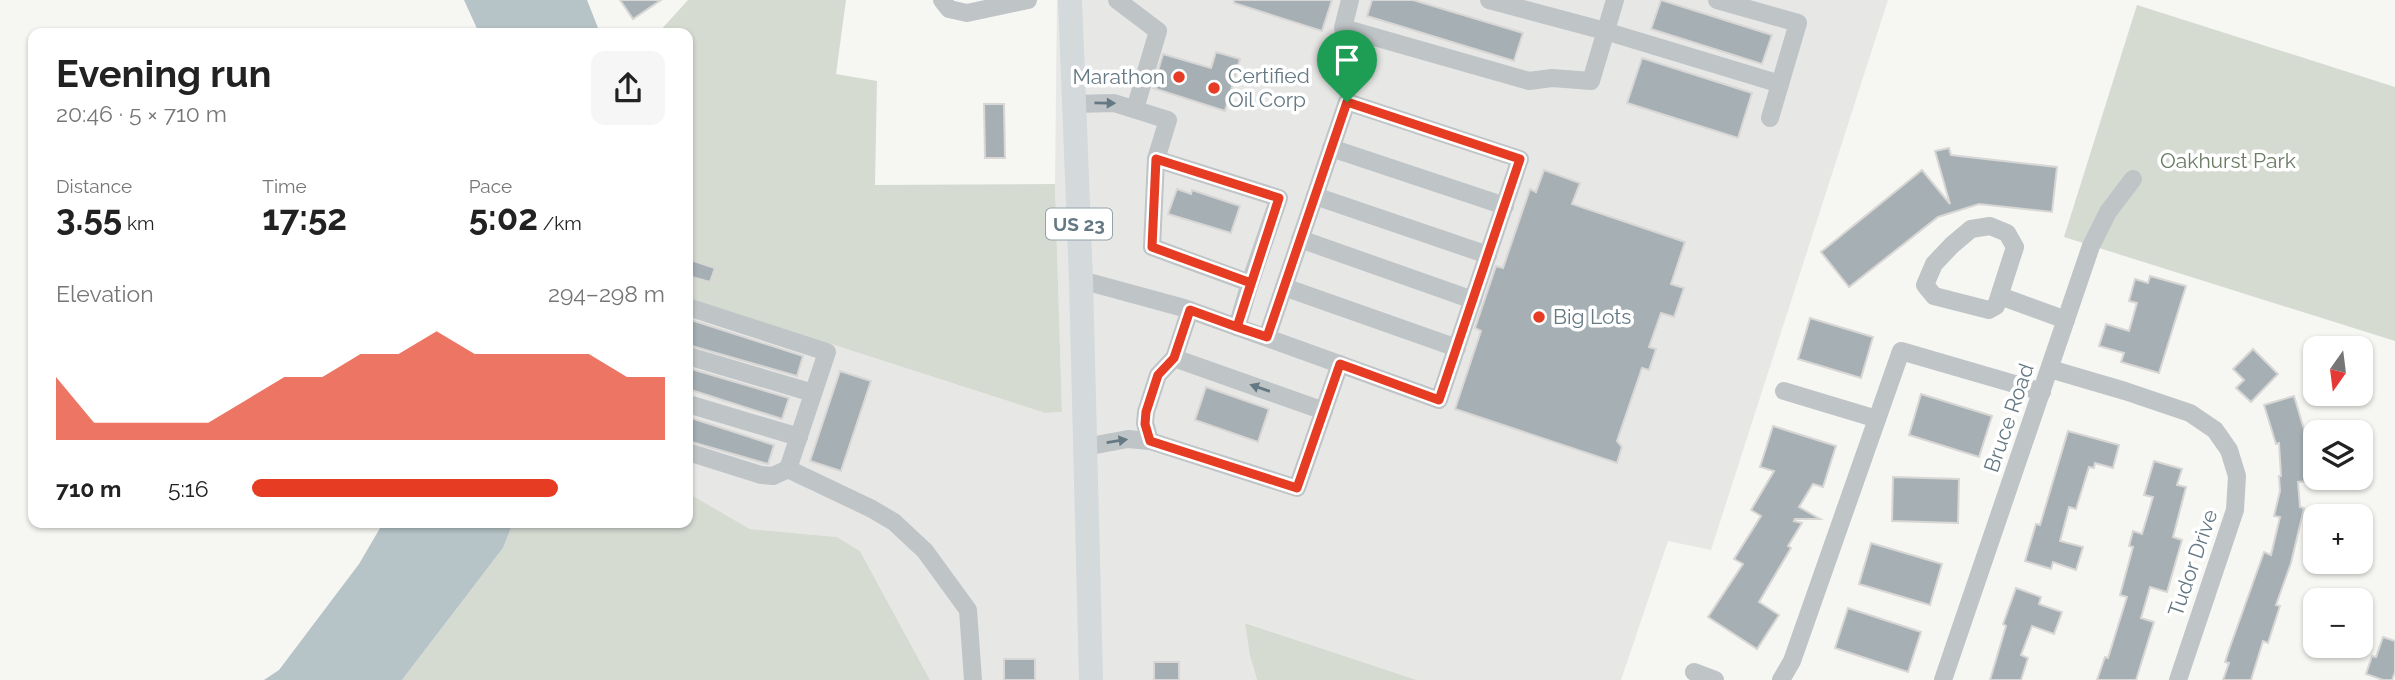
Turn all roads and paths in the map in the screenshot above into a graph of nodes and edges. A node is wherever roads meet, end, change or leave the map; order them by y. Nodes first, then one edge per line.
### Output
1 (942, 0) edge
2 (1028, 0) edge
3 (1070, 0) edge
4 (1117, 0) edge
5 (1350, 0) edge
6 (1489, 0) edge
7 (1615, 0) edge
8 (1717, 0) edge
9 (1605, 32) junction
10 (1780, 84) junction
11 (1074, 104) junction
12 (1135, 109) junction
13 (1770, 118) dead end
14 (1331, 148) junction
15 (1156, 159) junction
16 (2133, 179) dead end
17 (1315, 196) junction
18 (1505, 206) junction
19 (1300, 239) junction
20 (1488, 255) junction
21 (1081, 280) junction
22 (1251, 283) junction
23 (1284, 287) junction
24 (2000, 296) junction
25 (1473, 300) junction
26 (693, 309) edge
27 (1190, 310) junction
28 (2066, 320) junction
29 (1237, 327) junction
30 (1267, 337) junction
31 (1457, 348) junction
32 (693, 357) edge
33 (1174, 358) junction
34 (1340, 364) junction
35 (2050, 369) junction
36 (1784, 391) dead end
37 (2042, 392) junction
38 (813, 393) junction
39 (693, 405) edge
40 (1324, 411) junction
41 (1877, 419) junction
42 (799, 437) junction
43 (1150, 441) junction
44 (1085, 447) junction
45 (693, 454) edge
46 (788, 470) junction
47 (1694, 672) dead end
48 (973, 680) edge
49 (1091, 680) edge
50 (1715, 680) edge
51 (1781, 680) edge
52 (1943, 680) edge
53 (2178, 680) edge

1 - 2 street
3 - 11 highway, US 23
4 - 12 street
5 - 9 street
6 - 9 street
7 - 9 street
8 - 10 street
9 - 10 street
10 - 13 street
11 -> 12 street
11 - 21 highway, US 23
12 - 15 street
14 - 17 street
14 - 18 street
14 - 18 street
15 - 22 street
15 - 22 street
16 - 28 street, Bruce Road
17 - 19 street
17 - 20 street
18 - 20 street
19 - 23 street
19 - 25 street
20 - 25 street
21 - 27 street
21 - 44 highway, US 23
22 - 29 street
23 - 30 street
23 - 31 street
24 - 24 street
24 - 28 street
25 - 31 street
26 - 38 street
27 - 29 street
27 - 33 street
28 - 35 street, Bruce Road
29 - 30 street
30 - 34 street
31 - 34 street
32 - 38 street
40 -> 33 street
33 - 43 street
34 - 40 street
35 - 37 street, Bruce Road
35 - 53 street, Tudor Drive
36 - 41 street
37 - 41 street
37 - 52 street, Bruce Road
38 - 42 street
39 - 42 street
40 - 43 street
41 - 51 street
42 - 46 street
44 -> 43 street
44 - 49 highway, US 23
45 - 46 street
46 - 48 street
47 - 50 street

